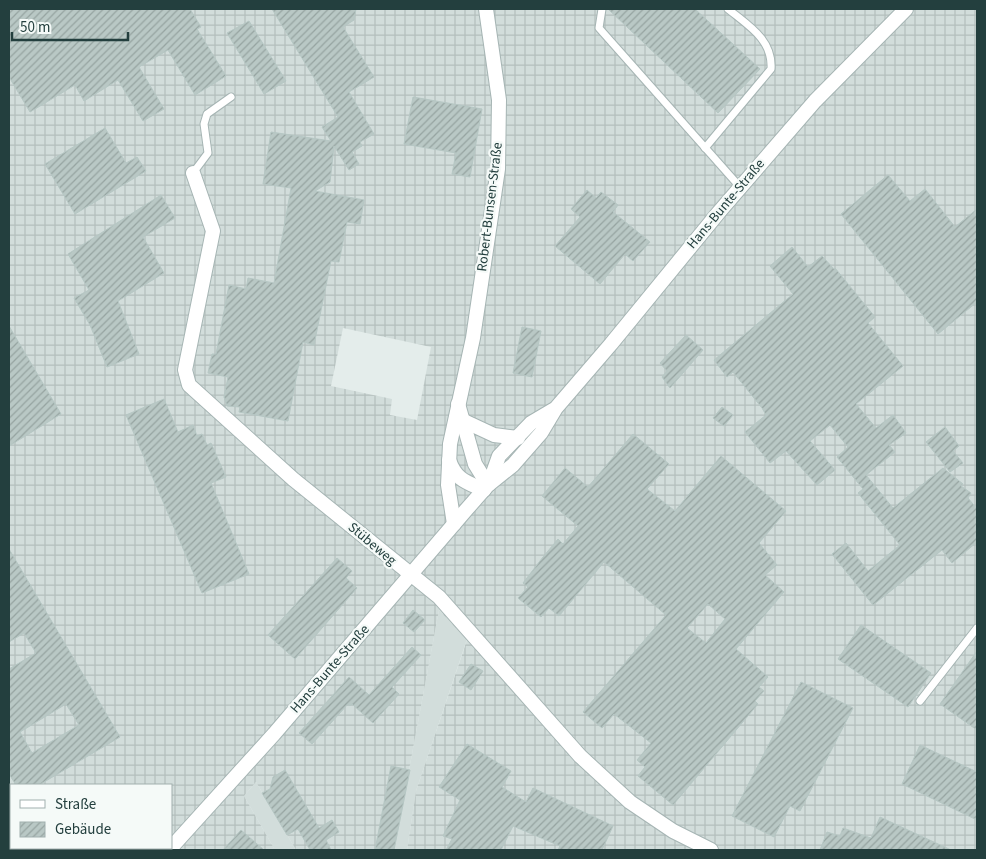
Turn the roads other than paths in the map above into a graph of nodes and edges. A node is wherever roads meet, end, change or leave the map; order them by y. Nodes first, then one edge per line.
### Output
1 (486, 9) edge
2 (602, 9) edge
3 (728, 9) edge
4 (906, 9) edge
5 (231, 97) dead end
6 (705, 148) junction
7 (193, 173) joint
8 (740, 188) junction
9 (458, 404) junction
10 (556, 408) junction
11 (464, 421) junction
12 (518, 438) junction
13 (449, 459) junction
14 (486, 488) junction
15 (454, 524) junction
16 (412, 575) junction
17 (977, 628) edge
18 (920, 701) dead end
19 (172, 847) edge
20 (711, 850) edge

1 - 9 street, Robert-Bunsen-Straße
2 - 6 lane
3 - 6 lane
4 - 8 street, Hans-Bunte-Straße
5 - 7 lane
6 - 8 lane
7 - 16 street, Stübeweg
8 - 10 street, Hans-Bunte-Straße
9 - 11 street
9 - 13 street, Robert-Bunsen-Straße
10 - 12 street, Hans-Bunte-Straße
10 - 14 street, Hans-Bunte-Straße
11 - 12 street
11 - 14 street
12 - 14 street, Hans-Bunte-Straße
13 - 14 street
13 - 15 street, Robert-Bunsen-Straße
14 - 15 street, Hans-Bunte-Straße
15 - 16 street, Hans-Bunte-Straße
16 - 19 street, Hans-Bunte-Straße
16 - 20 street, Stübeweg
17 - 18 lane

